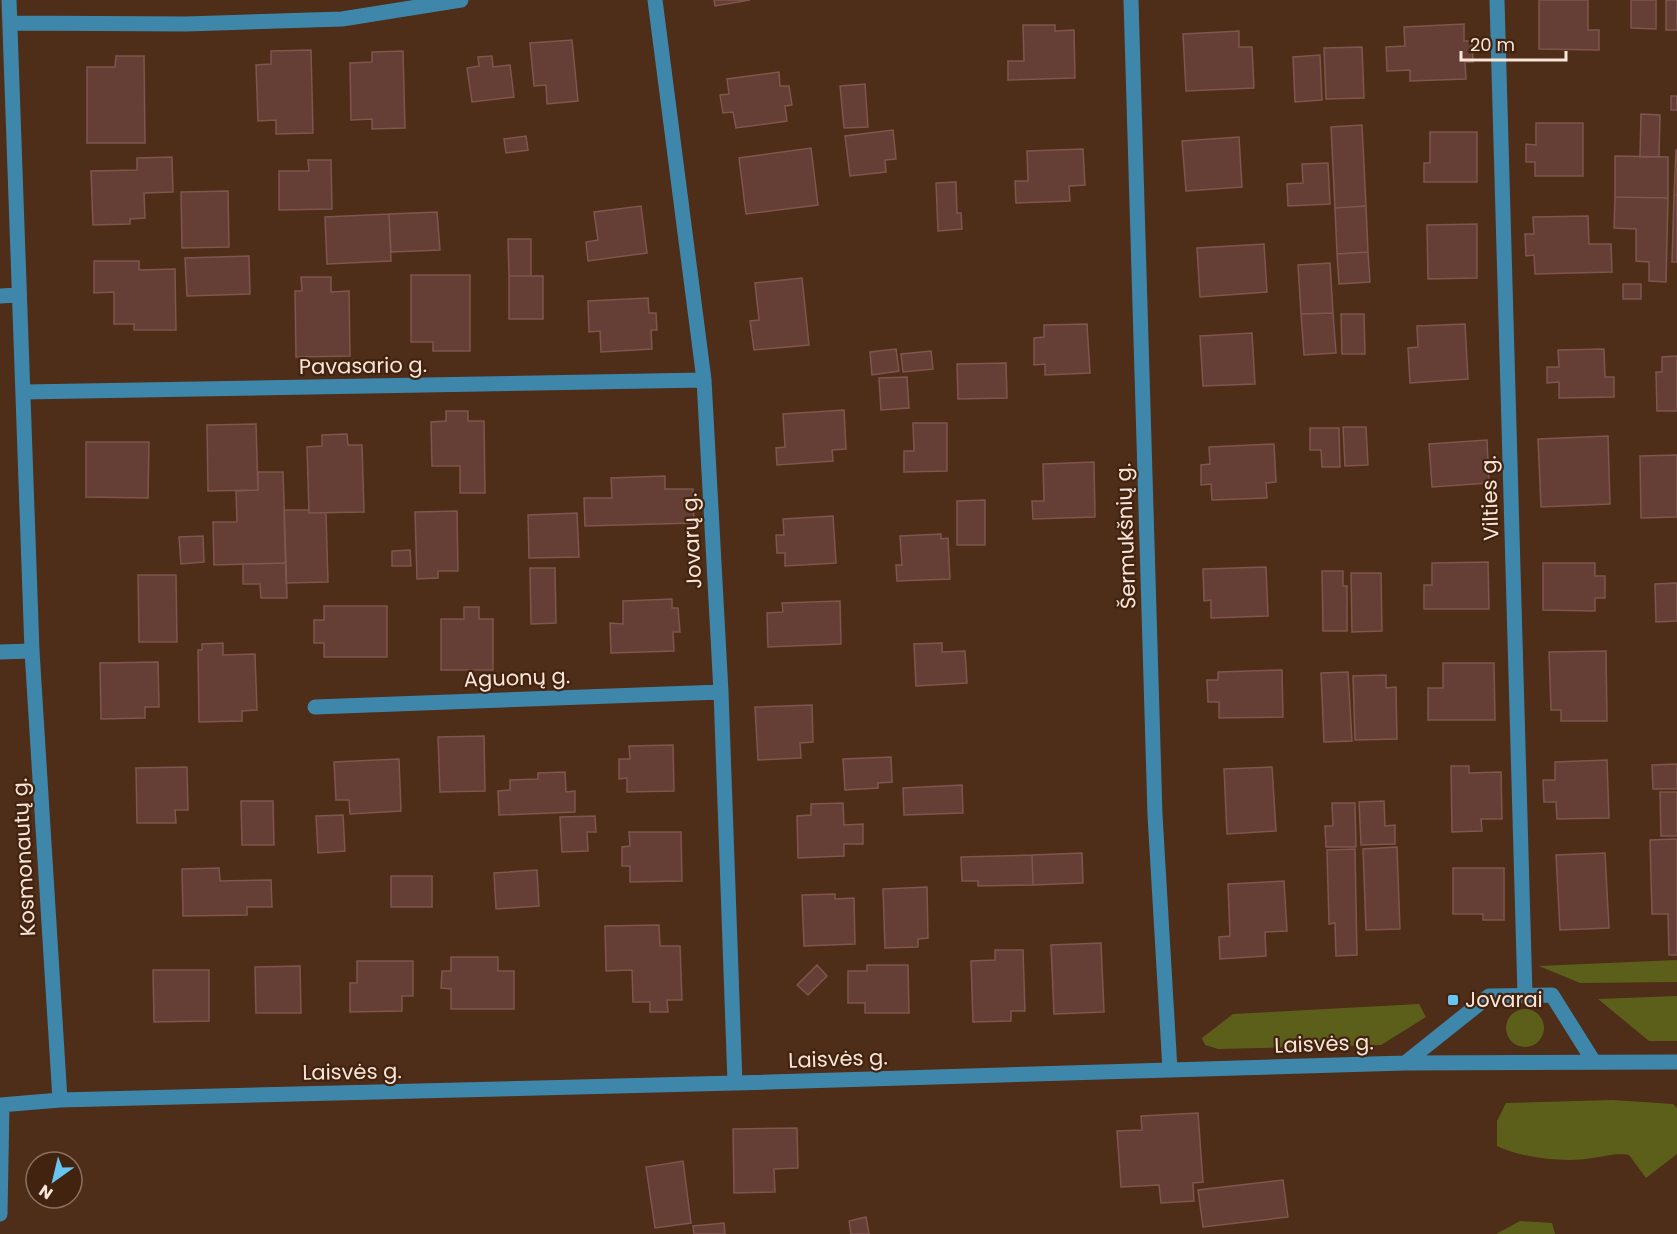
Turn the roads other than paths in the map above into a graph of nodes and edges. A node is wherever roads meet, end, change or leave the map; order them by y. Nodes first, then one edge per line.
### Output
1 (9, 0) edge
2 (461, 0) edge
3 (655, 0) edge
4 (1131, 0) edge
5 (1497, 0) edge
6 (10, 24) junction
7 (19, 295) junction
8 (0, 296) edge
9 (704, 380) junction
10 (24, 392) junction
11 (32, 651) junction
12 (0, 652) edge
13 (721, 692) junction
14 (315, 707) dead end
15 (1525, 995) junction
16 (1594, 1062) junction
17 (1677, 1062) edge
18 (1405, 1063) junction
19 (1170, 1070) junction
20 (735, 1083) junction
21 (60, 1100) junction
22 (1, 1105) edge
23 (0, 1214) edge

1 - 6 street, Kosmonautų g.
2 - 6 street
3 - 9 street, Jovarų g.
4 - 19 street, Šermukšnių g.
5 - 15 street, Vilties g.
6 - 7 street, Kosmonautų g.
7 - 8 street
7 - 10 street, Kosmonautų g.
9 - 10 street, Pavasario g.
9 - 13 street, Jovarų g.
10 - 11 street, Kosmonautų g.
11 - 12 street
11 - 21 street, Kosmonautų g.
13 - 14 street, Aguonų g.
13 - 20 street, Jovarų g.
15 - 16 street
15 - 18 street
16 - 17 street, Laisvės g.
16 - 18 street, Laisvės g.
18 - 19 street, Laisvės g.
19 - 20 street, Laisvės g.
20 - 21 street, Laisvės g.
21 - 22 street, Laisvės g.
22 - 23 street

